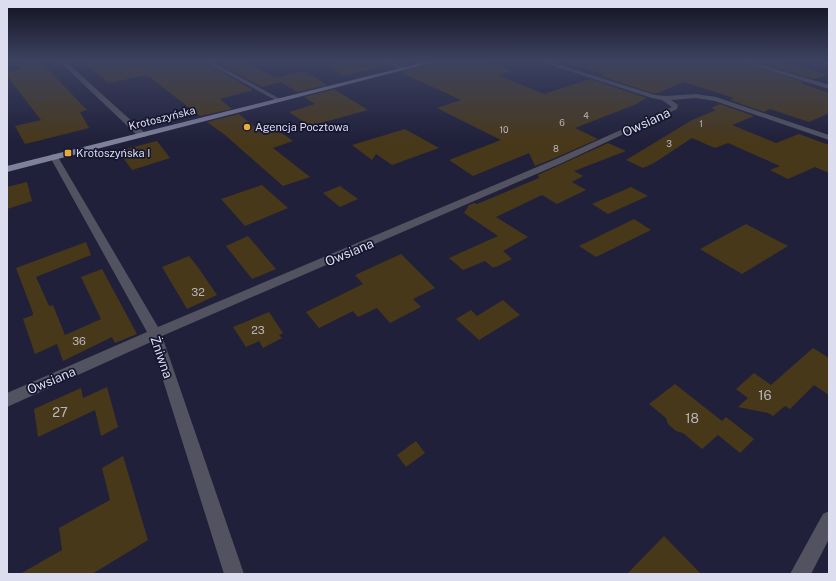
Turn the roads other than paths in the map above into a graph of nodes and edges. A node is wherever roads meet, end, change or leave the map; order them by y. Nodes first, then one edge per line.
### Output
1 (90, 87) edge
2 (255, 87) edge
3 (331, 87) edge
4 (620, 87) edge
5 (664, 98) junction
6 (279, 100) junction
7 (829, 130) edge
8 (818, 134) junction
9 (142, 135) junction
10 (829, 138) edge
11 (54, 157) junction
12 (7, 169) edge
13 (155, 334) junction
14 (7, 400) edge
15 (829, 520) edge
16 (234, 574) edge
17 (800, 574) edge

1 - 9 street
2 - 6 street
3 - 6 main road, Krotoszyńska
4 - 5 street
5 - 8 street
5 - 13 street, Owsiana
6 - 9 main road, Krotoszyńska
7 - 8 street
8 - 10 street
9 - 11 main road, Krotoszyńska
11 - 12 main road, Krotoszyńska
11 - 13 street, Żniwna
13 - 14 street, Owsiana
13 - 16 street, Żniwna
15 - 17 street

